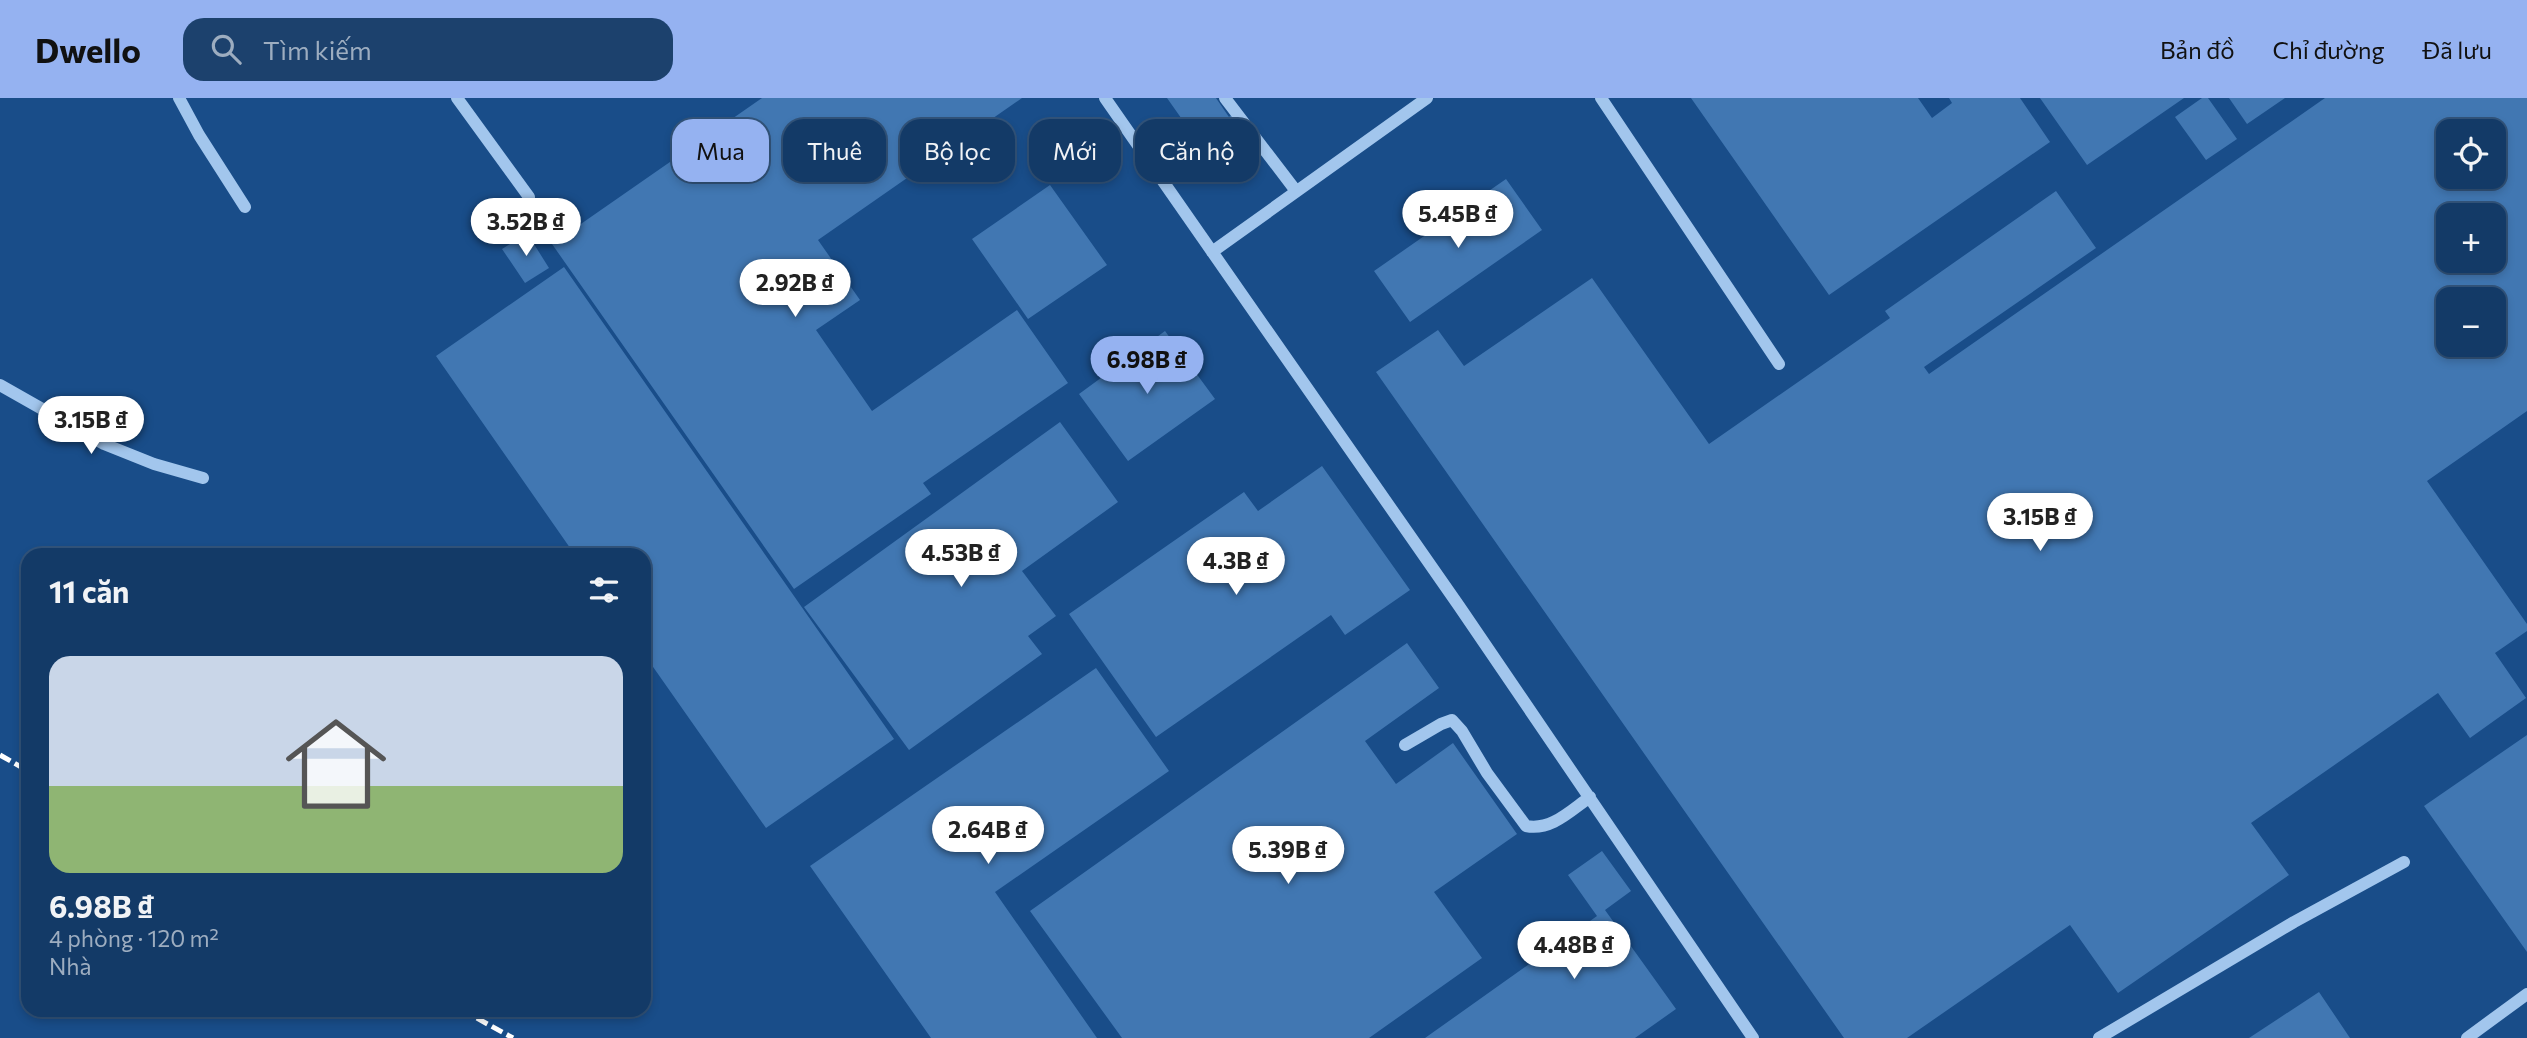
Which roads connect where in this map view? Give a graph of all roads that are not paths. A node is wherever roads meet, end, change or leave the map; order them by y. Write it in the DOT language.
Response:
graph roads {
  1 [pos="179,98"];
  2 [pos="457,98"];
  3 [pos="1105,98"];
  4 [pos="1242,98"];
  5 [pos="1601,98"];
  6 [pos="1424,99"];
  7 [pos="1228,102"];
  8 [pos="1296,191"];
  9 [pos="529,197"];
  10 [pos="245,207"];
  11 [pos="1212,252"];
  12 [pos="1779,364"];
  13 [pos="0,385"];
  14 [pos="203,478"];
  15 [pos="1405,745"];
  16 [pos="1590,797"];
  17 [pos="2404,862"];
  18 [pos="2527,994"];
  19 [pos="1753,1038"];
  20 [pos="2099,1038"];
  21 [pos="2467,1038"];
  1 -- 10 [label="street"];
  2 -- 9 [label="street"];
  3 -- 11 [label="street"];
  4 -- 7 [label="street"];
  5 -- 12 [label="street"];
  6 -- 8 [label="street"];
  7 -- 8 [label="street"];
  8 -- 11 [label="street"];
  11 -- 16 [label="street"];
  13 -- 14 [label="street"];
  15 -- 16 [label="street"];
  16 -- 19 [label="street"];
  17 -- 20 [label="street"];
  18 -- 21 [label="street"];
}
